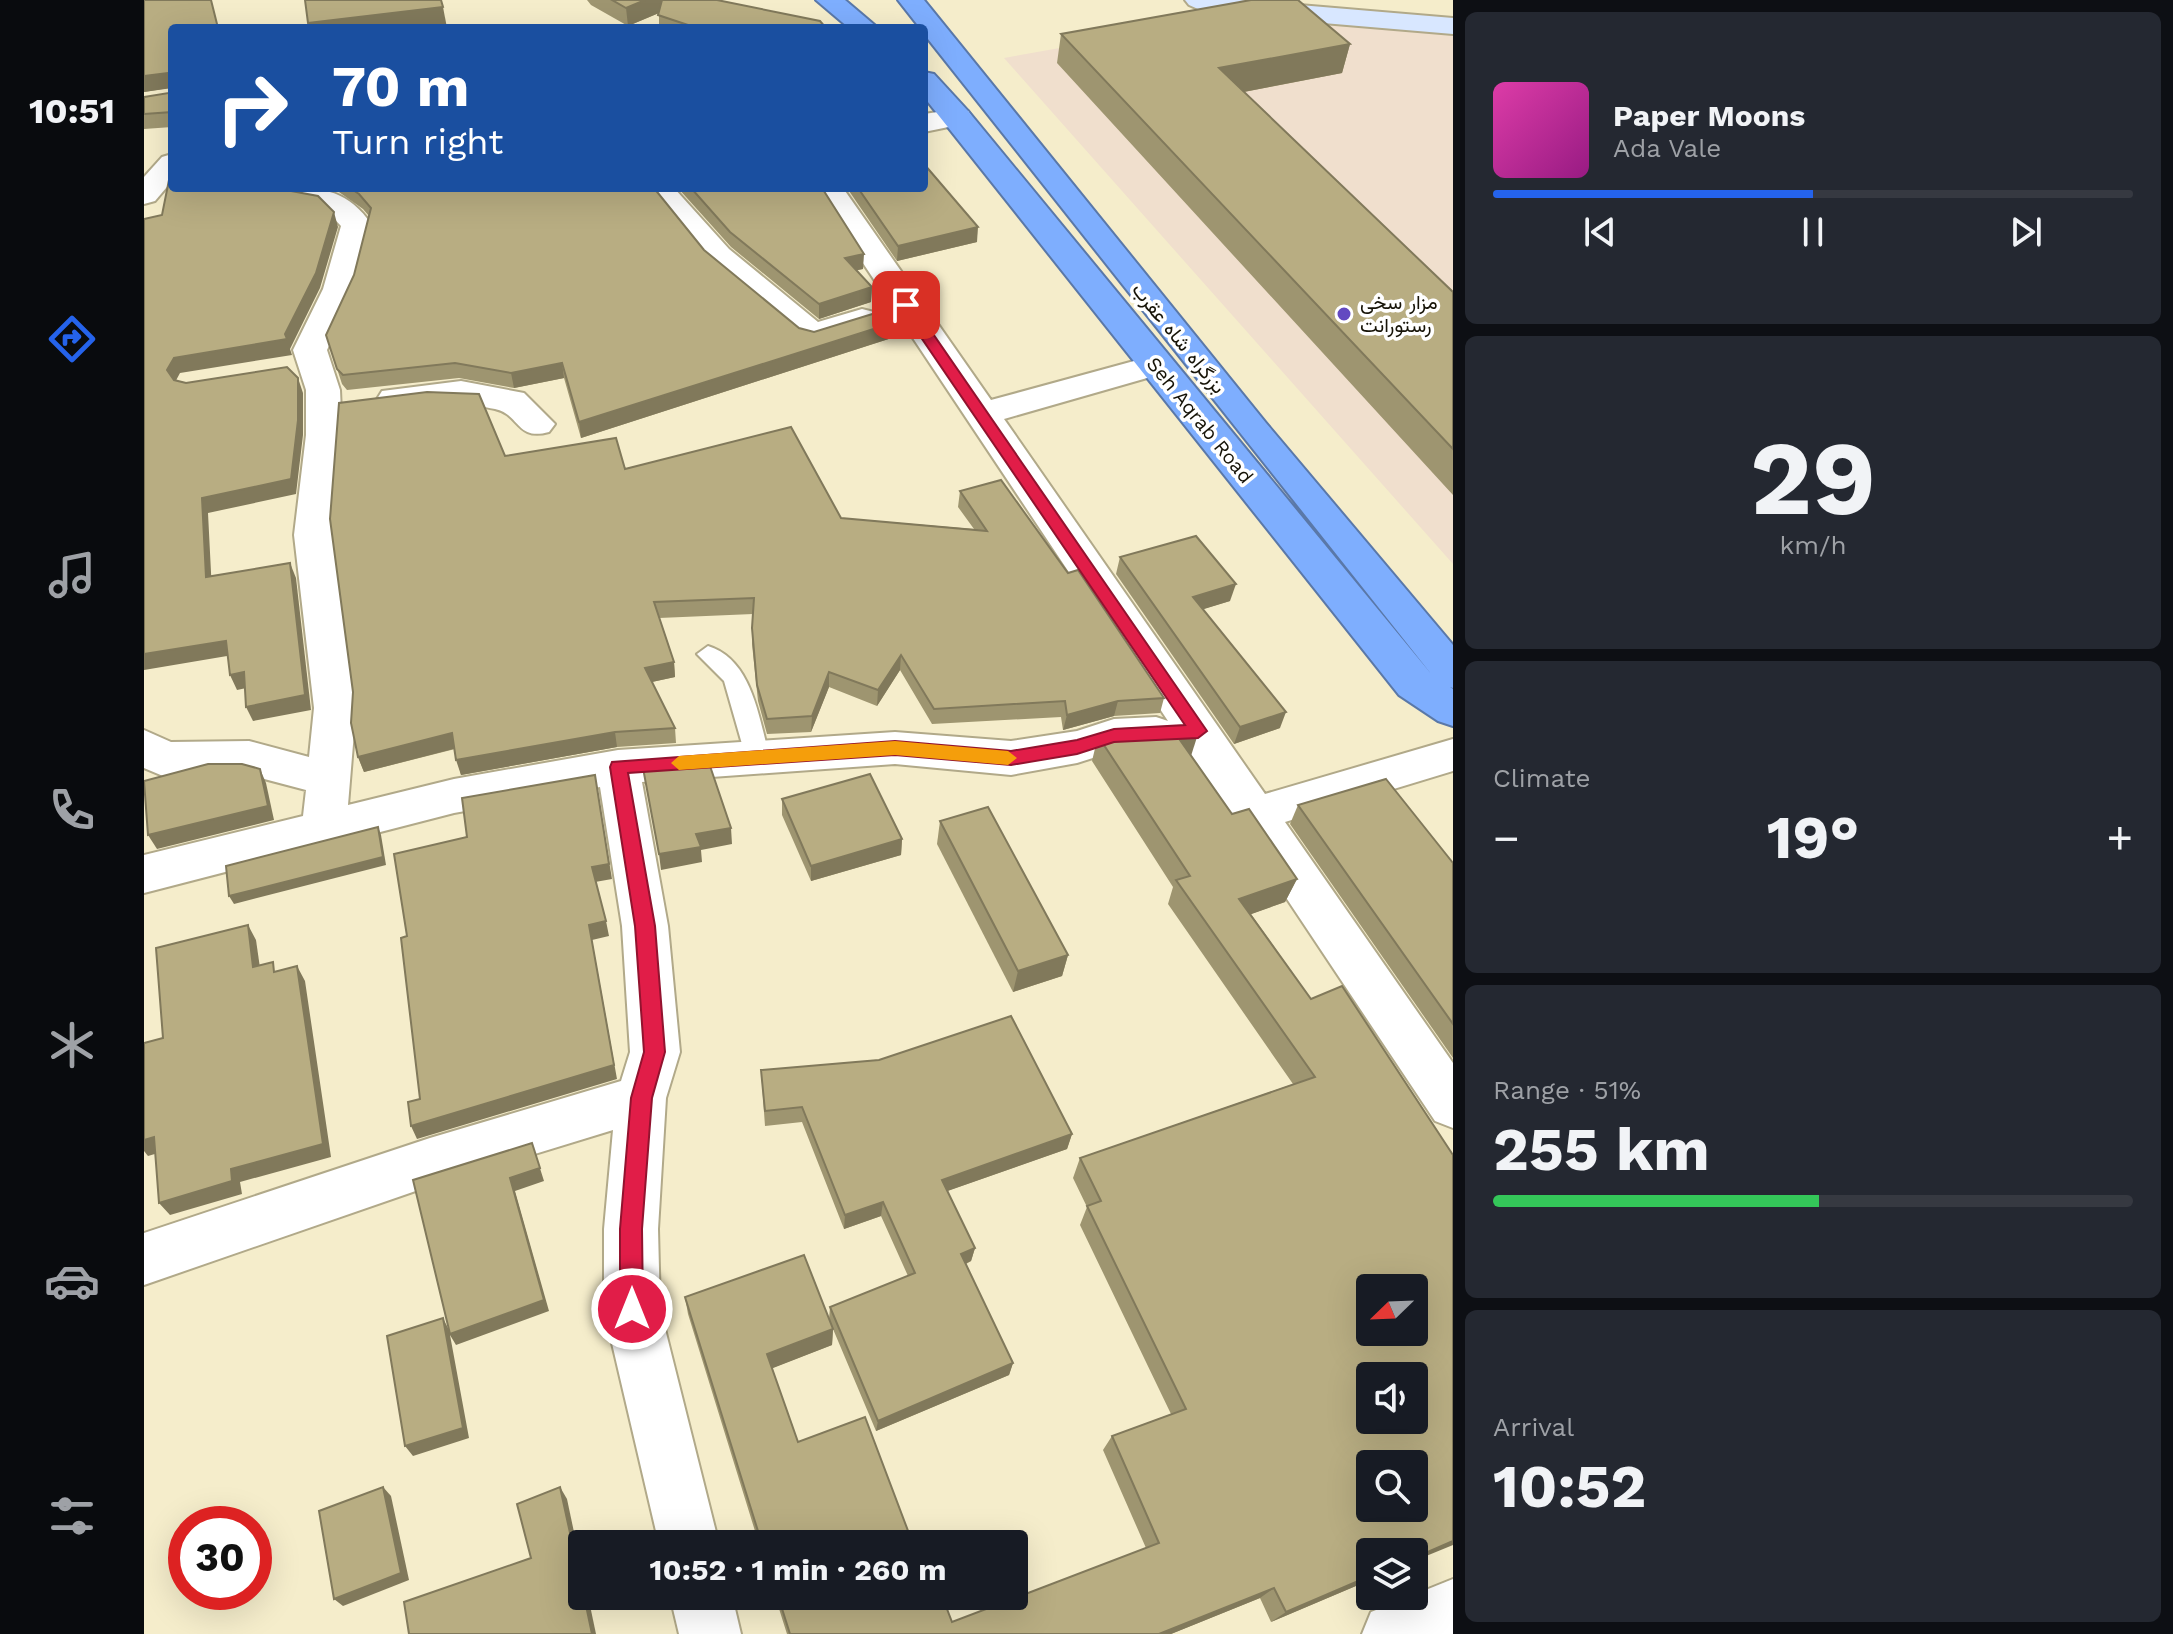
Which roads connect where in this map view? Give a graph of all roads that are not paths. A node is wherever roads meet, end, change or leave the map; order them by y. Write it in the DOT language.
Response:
graph roads {
  1 [pos="829,0"];
  2 [pos="911,0"];
  3 [pos="1202,3"];
  4 [pos="860,24"];
  5 [pos="1453,26"];
  6 [pos="928,84"];
  7 [pos="958,117"];
  8 [pos="928,122"];
  9 [pos="168,168"];
  10 [pos="280,192"];
  11 [pos="662,192"];
  12 [pos="831,192"];
  13 [pos="144,195"];
  14 [pos="906,305"];
  15 [pos="1156,365"];
  16 [pos="286,369"];
  17 [pos="348,398"];
  18 [pos="981,414"];
  19 [pos="537,424"];
  20 [pos="708,654"];
  21 [pos="1453,673"];
  22 [pos="1414,684"];
  23 [pos="1453,710"];
  24 [pos="1198,731"];
  25 [pos="144,746"];
  26 [pos="1453,755"];
  27 [pos="758,758"];
  28 [pos="618,767"];
  29 [pos="327,779"];
  30 [pos="1255,814"];
  31 [pos="324,829"];
  32 [pos="144,874"];
  33 [pos="641,1098"];
  34 [pos="1453,1105"];
  35 [pos="144,1259"];
  36 [pos="686,1530"];
  37 [pos="704,1610"];
  38 [pos="1453,1610"];
  39 [pos="710,1634"];
  40 [pos="1393,1634"];
  1 -- 4 [label="highway"];
  2 -- 21 [label="highway, بزرگراه شاه عقرب"];
  3 -- 5 [label="street"];
  6 -- 7 [label="highway"];
  7 -- 8 [label="street"];
  7 -- 15 [label="highway, Seh Aqrab Road"];
  9 -- 13 [label="street"];
  10 -- 17 [label="street"];
  11 -- 14 [label="street"];
  12 -- 14 [label="street"];
  14 -- 18 [label="street"];
  15 -- 18 [label="street"];
  15 -- 22 [label="highway, Seh Aqrab Road"];
  16 -- 17 [label="street"];
  17 -- 19 [label="street"];
  17 -- 29 [label="street"];
  18 -- 24 [label="street"];
  20 -- 27 [label="lane"];
  21 -- 22 [label="street"];
  22 -- 23 [label="highway, Seh Aqrab Road"];
  24 -- 27 [label="street"];
  24 -- 30 [label="street"];
  25 -- 29 [label="street"];
  26 -- 30 [label="street"];
  27 -- 28 [label="street"];
  28 -- 31 [label="street"];
  28 -- 33 [label="street"];
  29 -- 31 [label="street"];
  30 -- 34 [label="street"];
  31 -- 32 [label="street"];
  33 -- 35 [label="street"];
  33 -- 36 [label="street"];
  37 -- 39 [label="street"];
  38 -- 40 [label="street"];
}
